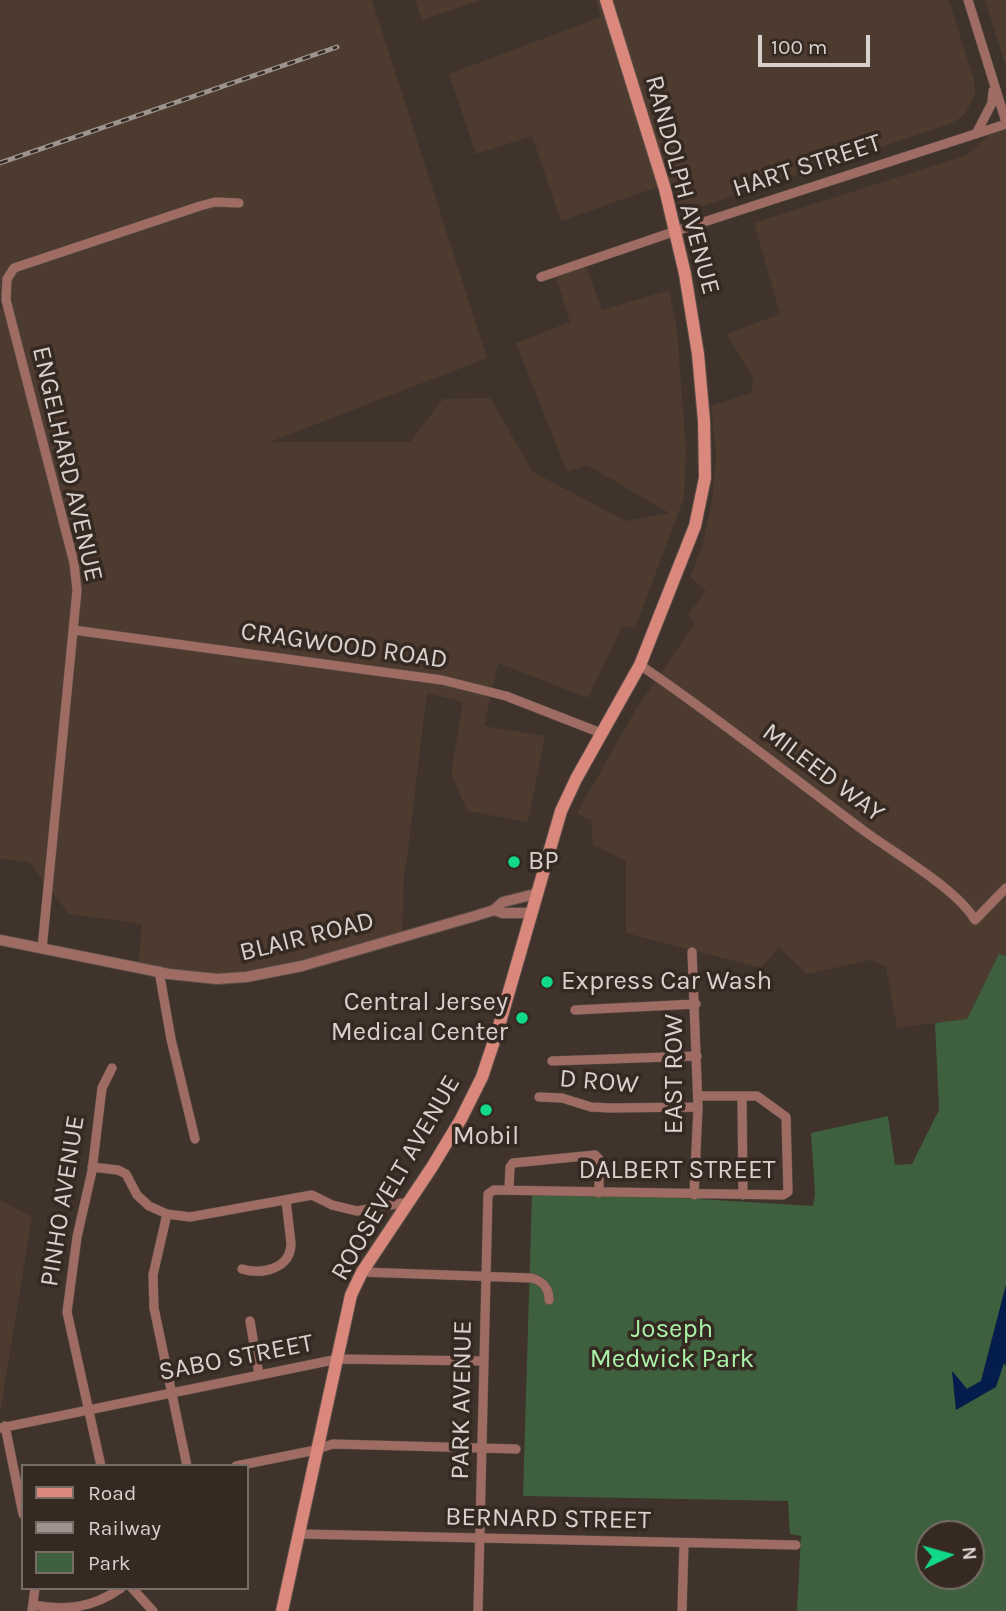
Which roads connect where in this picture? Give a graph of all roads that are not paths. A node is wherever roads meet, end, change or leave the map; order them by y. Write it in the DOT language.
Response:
graph roads {
  1 [pos="606,0"];
  2 [pos="968,0"];
  3 [pos="994,83"];
  4 [pos="1006,123"];
  5 [pos="976,134"];
  6 [pos="239,203"];
  7 [pos="676,231"];
  8 [pos="541,277"];
  9 [pos="73,630"];
  10 [pos="640,665"];
  11 [pos="601,733"];
  12 [pos="1006,888"];
  13 [pos="536,894"];
  14 [pos="495,910"];
  15 [pos="530,913"];
  16 [pos="0,940"];
  17 [pos="42,949"];
  18 [pos="692,952"];
  19 [pos="159,971"];
  20 [pos="696,1004"];
  21 [pos="575,1010"];
  22 [pos="697,1056"];
  23 [pos="552,1061"];
  24 [pos="112,1068"];
  25 [pos="698,1096"];
  26 [pos="743,1096"];
  27 [pos="539,1097"];
  28 [pos="698,1107"];
  29 [pos="195,1139"];
  30 [pos="92,1167"];
  31 [pos="509,1190"];
  32 [pos="491,1191"];
  33 [pos="599,1193"];
  34 [pos="694,1195"];
  35 [pos="743,1195"];
  36 [pos="286,1200"];
  37 [pos="407,1205"];
  38 [pos="167,1214"];
  39 [pos="242,1269"];
  40 [pos="362,1272"];
  41 [pos="485,1276"];
  42 [pos="549,1300"];
  43 [pos="250,1321"];
  44 [pos="338,1359"];
  45 [pos="484,1361"];
  46 [pos="259,1374"];
  47 [pos="172,1393"];
  48 [pos="88,1409"];
  49 [pos="3,1427"];
  50 [pos="319,1448"];
  51 [pos="481,1448"];
  52 [pos="516,1449"];
  53 [pos="101,1464"];
  54 [pos="187,1464"];
  55 [pos="245,1464"];
  56 [pos="21,1505"];
  57 [pos="300,1534"];
  58 [pos="480,1539"];
  59 [pos="684,1543"];
  60 [pos="796,1545"];
  61 [pos="36,1590"];
  62 [pos="118,1590"];
  63 [pos="134,1590"];
  64 [pos="33,1608"];
  65 [pos="153,1611"];
  66 [pos="282,1611"];
  67 [pos="478,1611"];
  68 [pos="682,1611"];
  1 -- 7 [label="main road, RANDOLPH AVENUE"];
  2 -- 3 [label="street"];
  3 -- 4 [label="street"];
  3 -- 5 [label="street"];
  4 -- 5 [label="street, HART STREET"];
  5 -- 7 [label="street, HART STREET"];
  6 -- 9 [label="street, ENGELHARD AVENUE"];
  7 -- 8 [label="street, HART STREET"];
  7 -- 10 [label="main road, RANDOLPH AVENUE"];
  9 -- 11 [label="street, CRAGWOOD ROAD"];
  9 -- 17 [label="street, ENGELHARD AVENUE"];
  10 -- 11 [label="main road, RANDOLPH AVENUE"];
  10 -- 12 [label="street, MILEED WAY"];
  11 -- 13 [label="main road, RANDOLPH AVENUE"];
  13 -- 14 [label="street, BLAIR ROAD"];
  13 -- 15 [label="main road, ROOSEVELT AVENUE"];
  14 -- 15 [label="street"];
  14 -- 19 [label="street, BLAIR ROAD"];
  15 -- 37 [label="main road, ROOSEVELT AVENUE"];
  16 -- 17 [label="street, BLAIR ROAD"];
  17 -- 19 [label="street, BLAIR ROAD"];
  18 -- 20 [label="street, EAST ROW"];
  19 -- 29 [label="street"];
  20 -- 21 [label="street"];
  20 -- 22 [label="street, EAST ROW"];
  22 -- 23 [label="street"];
  22 -- 25 [label="street, EAST ROW"];
  24 -- 30 [label="street, PINHO AVENUE"];
  25 -- 26 [label="street"];
  25 -- 28 [label="street, EAST ROW"];
  26 -- 35 [label="street"];
  26 -- 35 [label="street, DALBERT STREET"];
  27 -- 28 [label="street, D ROW"];
  28 -- 34 [label="street, EAST ROW"];
  30 -- 38 [label="street"];
  30 -- 48 [label="street, PINHO AVENUE"];
  31 -- 32 [label="street, DALBERT STREET"];
  31 -- 33 [label="street, DALBERT STREET"];
  31 -- 33 [label="street"];
  32 -- 41 [label="street, PARK AVENUE"];
  33 -- 34 [label="street, DALBERT STREET"];
  34 -- 35 [label="street, DALBERT STREET"];
  36 -- 37 [label="street"];
  36 -- 38 [label="street"];
  36 -- 39 [label="street"];
  37 -- 40 [label="main road, ROOSEVELT AVENUE"];
  38 -- 47 [label="street"];
  40 -- 41 [label="street"];
  40 -- 44 [label="main road, ROOSEVELT AVENUE"];
  41 -- 42 [label="street"];
  41 -- 45 [label="street, PARK AVENUE"];
  43 -- 46 [label="street"];
  44 -- 45 [label="street, SABO STREET"];
  44 -- 46 [label="street, SABO STREET"];
  44 -- 50 [label="main road, ROOSEVELT AVENUE"];
  45 -- 51 [label="street, PARK AVENUE"];
  46 -- 47 [label="street, SABO STREET"];
  47 -- 48 [label="street, SABO STREET"];
  47 -- 54 [label="street"];
  48 -- 49 [label="street, SABO STREET"];
  48 -- 53 [label="street, PINHO AVENUE"];
  49 -- 56 [label="street"];
  50 -- 51 [label="street"];
  50 -- 55 [label="street"];
  50 -- 57 [label="main road, ROOSEVELT AVENUE"];
  51 -- 52 [label="street"];
  51 -- 58 [label="street, PARK AVENUE"];
  57 -- 58 [label="street, BERNARD STREET"];
  57 -- 66 [label="main road, ROOSEVELT AVENUE"];
  58 -- 59 [label="street, BERNARD STREET"];
  58 -- 67 [label="street, PARK AVENUE"];
  59 -- 60 [label="street, BERNARD STREET"];
  59 -- 68 [label="street"];
  61 -- 64 [label="street"];
  62 -- 64 [label="street"];
  63 -- 65 [label="street"];
}
